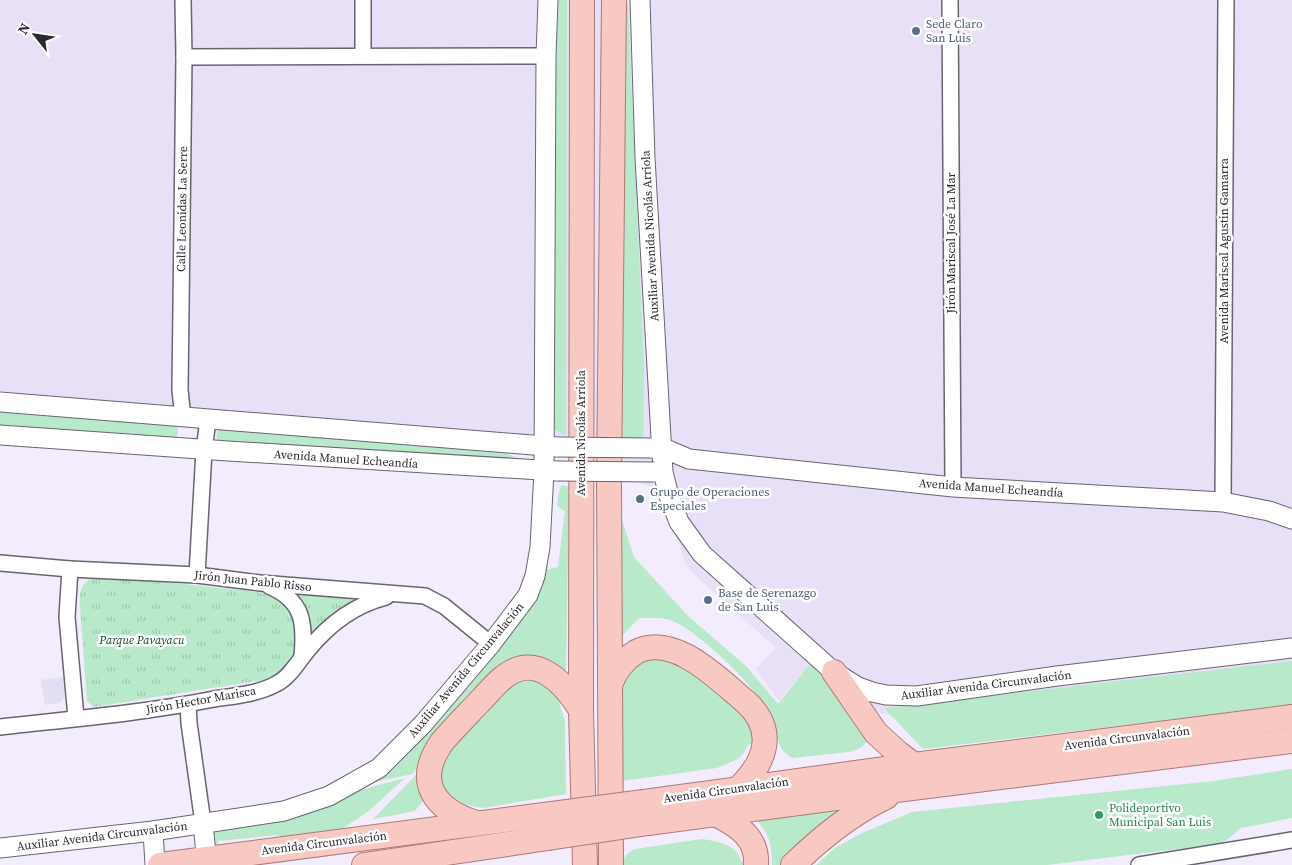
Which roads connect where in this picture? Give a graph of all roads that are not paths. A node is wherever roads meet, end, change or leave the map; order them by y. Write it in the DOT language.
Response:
graph roads {
  1 [pos="183,0"];
  2 [pos="362,0"];
  3 [pos="548,0"];
  4 [pos="582,0"];
  5 [pos="614,0"];
  6 [pos="640,0"];
  7 [pos="950,0"];
  8 [pos="1226,0"];
  9 [pos="363,56"];
  10 [pos="546,56"];
  11 [pos="184,57"];
  12 [pos="0,402"];
  13 [pos="183,418"];
  14 [pos="208,420"];
  15 [pos="0,435"];
  16 [pos="551,447"];
  17 [pos="656,448"];
  18 [pos="204,450"];
  19 [pos="690,458"];
  20 [pos="551,471"];
  21 [pos="658,472"];
  22 [pos="953,487"];
  23 [pos="1223,502"];
  24 [pos="1292,519"];
  25 [pos="0,563"];
  26 [pos="70,569"];
  27 [pos="197,575"];
  28 [pos="260,583"];
  29 [pos="398,594"];
  30 [pos="491,644"];
  31 [pos="1292,648"];
  32 [pos="302,656"];
  33 [pos="834,672"];
  34 [pos="610,684"];
  35 [pos="188,704"];
  36 [pos="581,710"];
  37 [pos="1292,717"];
  38 [pos="76,718"];
  39 [pos="0,727"];
  40 [pos="1292,742"];
  41 [pos="914,765"];
  42 [pos="738,789"];
  43 [pos="904,789"];
  44 [pos="646,812"];
  45 [pos="716,814"];
  46 [pos="203,823"];
  47 [pos="476,823"];
  48 [pos="546,827"];
  49 [pos="153,831"];
  50 [pos="1292,840"];
  51 [pos="0,848"];
  52 [pos="443,859"];
  53 [pos="206,862"];
  54 [pos="155,865"];
  55 [pos="160,865"];
  56 [pos="364,865"];
  57 [pos="585,865"];
  58 [pos="611,865"];
  59 [pos="756,865"];
  60 [pos="793,865"];
  61 [pos="1139,865"];
  1 -- 11 [label="street, Calle Leonidas La Serre"];
  2 -- 9 [label="street"];
  3 -- 10 [label="street"];
  4 -- 36 [label="main road, Avenida Nicolás Arriola"];
  5 -- 34 [label="main road"];
  6 -- 17 [label="street, Auxiliar Avenida Nicolás Arriola"];
  7 -- 22 [label="street, Jirón Mariscal José La Mar"];
  8 -- 23 [label="street, Avenida Mariscal Agustin Gamarra"];
  9 -- 10 [label="street"];
  9 -- 11 [label="street"];
  10 -- 16 [label="street"];
  11 -- 13 [label="street, Calle Leonidas La Serre"];
  12 -- 13 [label="street, Avenida Manuel Echeandía"];
  13 -- 14 [label="street, Avenida Manuel Echeandía"];
  14 -- 16 [label="street, Avenida Manuel Echeandía"];
  14 -- 18 [label="street"];
  15 -- 18 [label="street, Avenida Manuel Echeandía"];
  16 -- 17 [label="street, Avenida Manuel Echeandía, bridge"];
  16 -- 20 [label="street"];
  17 -- 19 [label="street, Avenida Manuel Echeandía"];
  17 -- 21 [label="street, Auxiliar Avenida Nicolás Arriola"];
  18 -- 20 [label="street, Avenida Manuel Echeandía"];
  18 -- 27 [label="street"];
  19 -- 21 [label="street, Avenida Manuel Echeandía"];
  19 -- 22 [label="street, Avenida Manuel Echeandía"];
  20 -- 21 [label="street, Avenida Manuel Echeandía, bridge"];
  20 -- 30 [label="street, Auxiliar Avenida Circunvalación"];
  21 -- 33 [label="street, Auxiliar Avenida Circunvalación"];
  22 -- 23 [label="street, Avenida Manuel Echeandía"];
  23 -- 24 [label="street, Avenida Manuel Echeandía"];
  25 -- 26 [label="street, Jirón Juan Pablo Risso"];
  26 -- 27 [label="street, Jirón Juan Pablo Risso"];
  26 -- 38 [label="street"];
  27 -- 28 [label="street, Jirón Juan Pablo Risso"];
  28 -- 29 [label="street, Jirón Juan Pablo Risso"];
  28 -- 32 [label="street"];
  29 -- 30 [label="street, Jirón Juan Pablo Risso"];
  29 -- 32 [label="street, Jirón Hector Marisca"];
  30 -- 46 [label="street, Auxiliar Avenida Circunvalación"];
  31 -- 33 [label="street, Auxiliar Avenida Circunvalación"];
  32 -- 35 [label="street, Jirón Hector Marisca"];
  33 -- 41 [label="main road"];
  34 -- 42 [label="main road"];
  34 -- 58 [label="main road"];
  35 -- 38 [label="street, Jirón Hector Marisca"];
  35 -- 46 [label="street"];
  36 -- 47 [label="main road"];
  36 -- 57 [label="main road, Avenida Nicolás Arriola"];
  37 -- 41 [label="main road, Avenida Circunvalación"];
  38 -- 39 [label="street, Jirón Hector Marisca"];
  40 -- 43 [label="main road, Avenida Circunvalación"];
  41 -- 42 [label="main road, Avenida Circunvalación"];
  42 -- 44 [label="main road, Avenida Circunvalación"];
  43 -- 45 [label="main road, Avenida Circunvalación"];
  43 -- 60 [label="main road"];
  44 -- 45 [label="main road, Avenida Circunvalación"];
  44 -- 48 [label="main road, Avenida Circunvalación, bridge"];
  45 -- 59 [label="main road"];
  46 -- 49 [label="street, Auxiliar Avenida Circunvalación"];
  46 -- 53 [label="street"];
  47 -- 48 [label="main road, Avenida Circunvalación"];
  47 -- 53 [label="main road, Avenida Circunvalación"];
  48 -- 52 [label="main road, Avenida Circunvalación"];
  49 -- 51 [label="street, Auxiliar Avenida Circunvalación"];
  49 -- 54 [label="street"];
  50 -- 61 [label="street"];
  52 -- 56 [label="main road, Avenida Circunvalación"];
  53 -- 55 [label="main road, Avenida Circunvalación"];
}
